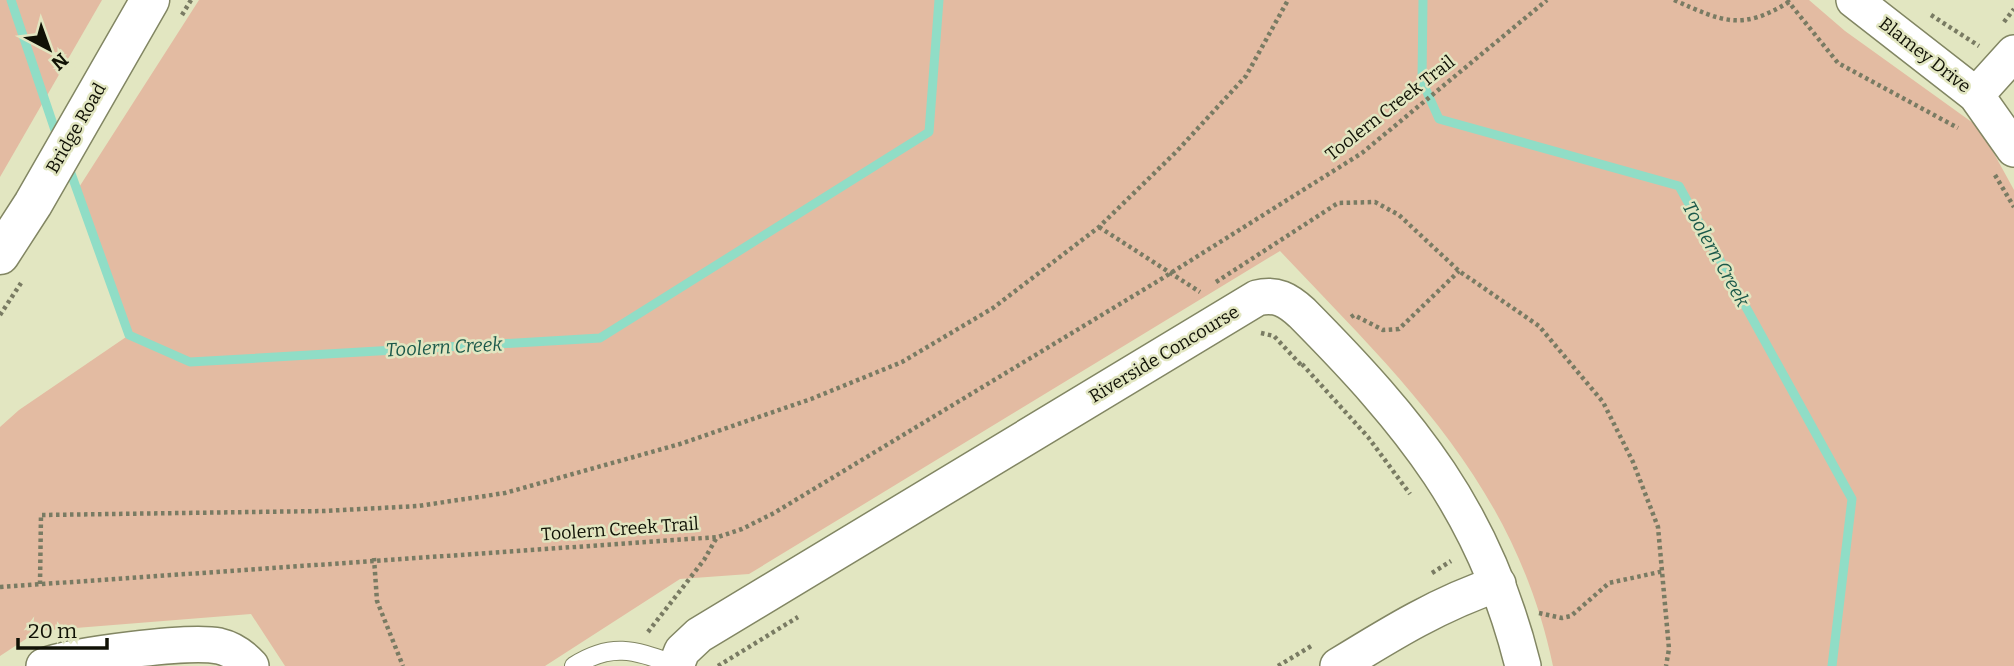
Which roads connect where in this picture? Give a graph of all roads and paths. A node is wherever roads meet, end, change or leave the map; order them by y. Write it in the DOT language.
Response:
graph roads {
  1 [pos="150,0"];
  2 [pos="1288,0"];
  3 [pos="1547,0"];
  4 [pos="1674,0"];
  5 [pos="1854,0"];
  6 [pos="1788,1"];
  7 [pos="1926,12"];
  8 [pos="2007,60"];
  9 [pos="1976,95"];
  10 [pos="1969,134"];
  11 [pos="2001,157"];
  12 [pos="2014,207"];
  13 [pos="1099,227"];
  14 [pos="0,255"];
  15 [pos="1459,271"];
  16 [pos="1172,272"];
  17 [pos="1328,339"];
  18 [pos="1416,501"];
  19 [pos="718,537"];
  20 [pos="1449,554"];
  21 [pos="374,558"];
  22 [pos="1664,571"];
  23 [pos="40,584"];
  24 [pos="0,587"];
  25 [pos="1483,589"];
  26 [pos="1511,616"];
  27 [pos="638,651"];
  28 [pos="44,666"];
  29 [pos="251,666"];
  30 [pos="403,666"];
  31 [pos="574,666"];
  32 [pos="676,666"];
  33 [pos="1338,666"];
  34 [pos="1523,666"];
  35 [pos="1666,666"];
  1 -- 14 [label="street, Bridge Road"];
  2 -- 13 [label="path"];
  3 -- 16 [label="path, Toolern Creek Trail"];
  4 -- 6 [label="path"];
  5 -- 9 [label="street, Blamey Drive"];
  6 -- 10 [label="path"];
  7 -- 8 [label="path"];
  8 -- 9 [label="street"];
  9 -- 11 [label="street, Blamey Drive"];
  11 -- 12 [label="path"];
  13 -- 16 [label="path"];
  13 -- 23 [label="path"];
  15 -- 16 [label="path"];
  15 -- 17 [label="path"];
  15 -- 22 [label="path"];
  16 -- 19 [label="path, Toolern Creek Trail"];
  17 -- 18 [label="path"];
  17 -- 25 [label="street, Riverside Concourse"];
  17 -- 32 [label="street, Riverside Concourse"];
  19 -- 21 [label="path, Toolern Creek Trail"];
  19 -- 27 [label="path"];
  20 -- 25 [label="path"];
  21 -- 23 [label="path, Toolern Creek Trail"];
  21 -- 30 [label="path"];
  22 -- 26 [label="path"];
  22 -- 35 [label="path"];
  23 -- 24 [label="path, Toolern Creek Trail"];
  25 -- 26 [label="street, Riverside Concourse"];
  25 -- 33 [label="street"];
  26 -- 34 [label="street, Riverside Concourse"];
  27 -- 31 [label="lane"];
  27 -- 32 [label="lane"];
  28 -- 29 [label="street"];
}
